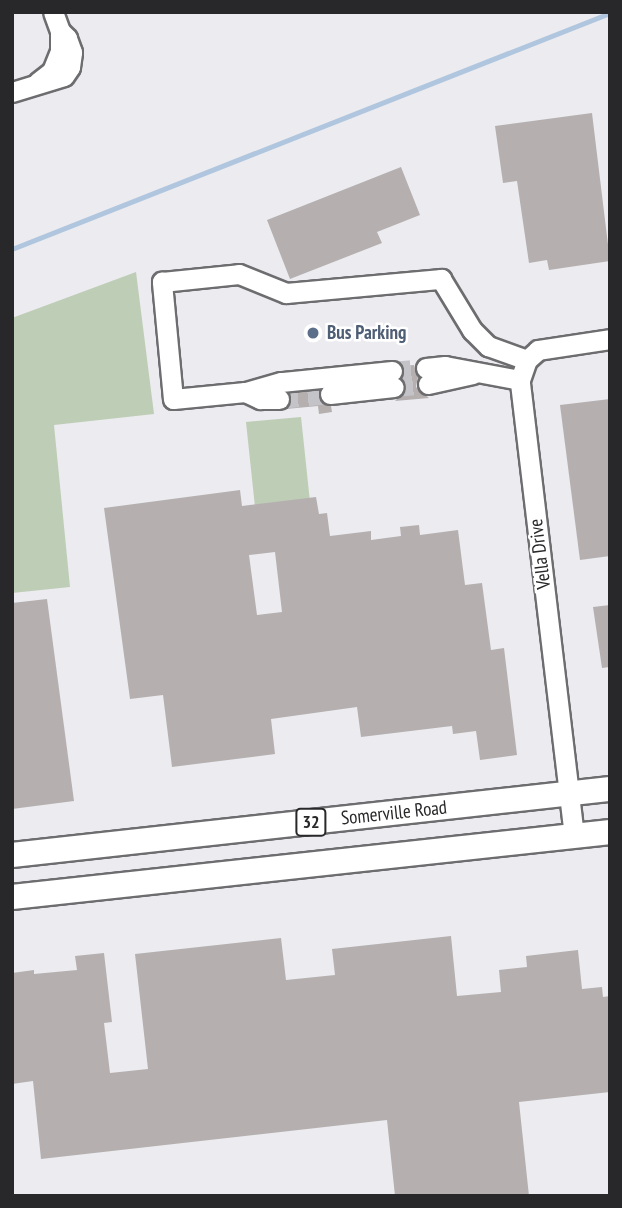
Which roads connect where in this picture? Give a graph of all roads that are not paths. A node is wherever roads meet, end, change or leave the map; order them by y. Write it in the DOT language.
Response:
graph roads {
  1 [pos="56,22"];
  2 [pos="12,92"];
  3 [pos="610,339"];
  4 [pos="527,360"];
  5 [pos="427,376"];
  6 [pos="520,380"];
  7 [pos="245,392"];
  8 [pos="330,394"];
  9 [pos="279,399"];
  10 [pos="610,789"];
  11 [pos="569,794"];
  12 [pos="610,832"];
  13 [pos="573,836"];
  14 [pos="12,855"];
  15 [pos="12,897"];
  1 -- 2 [label="street"];
  3 -- 4 [label="street"];
  4 -- 6 [label="street, Vella Drive"];
  4 -- 7 [label="street"];
  5 -- 6 [label="street"];
  6 -- 11 [label="street, Vella Drive"];
  7 -- 8 [label="street"];
  7 -- 9 [label="street"];
  10 -- 11 [label="main road, Somerville Road / 32"];
  11 -- 13 [label="street, Vella Drive"];
  11 -- 14 [label="main road, Somerville Road / 32"];
  12 -- 13 [label="main road, 32"];
  13 -- 15 [label="main road, 32"];
}
